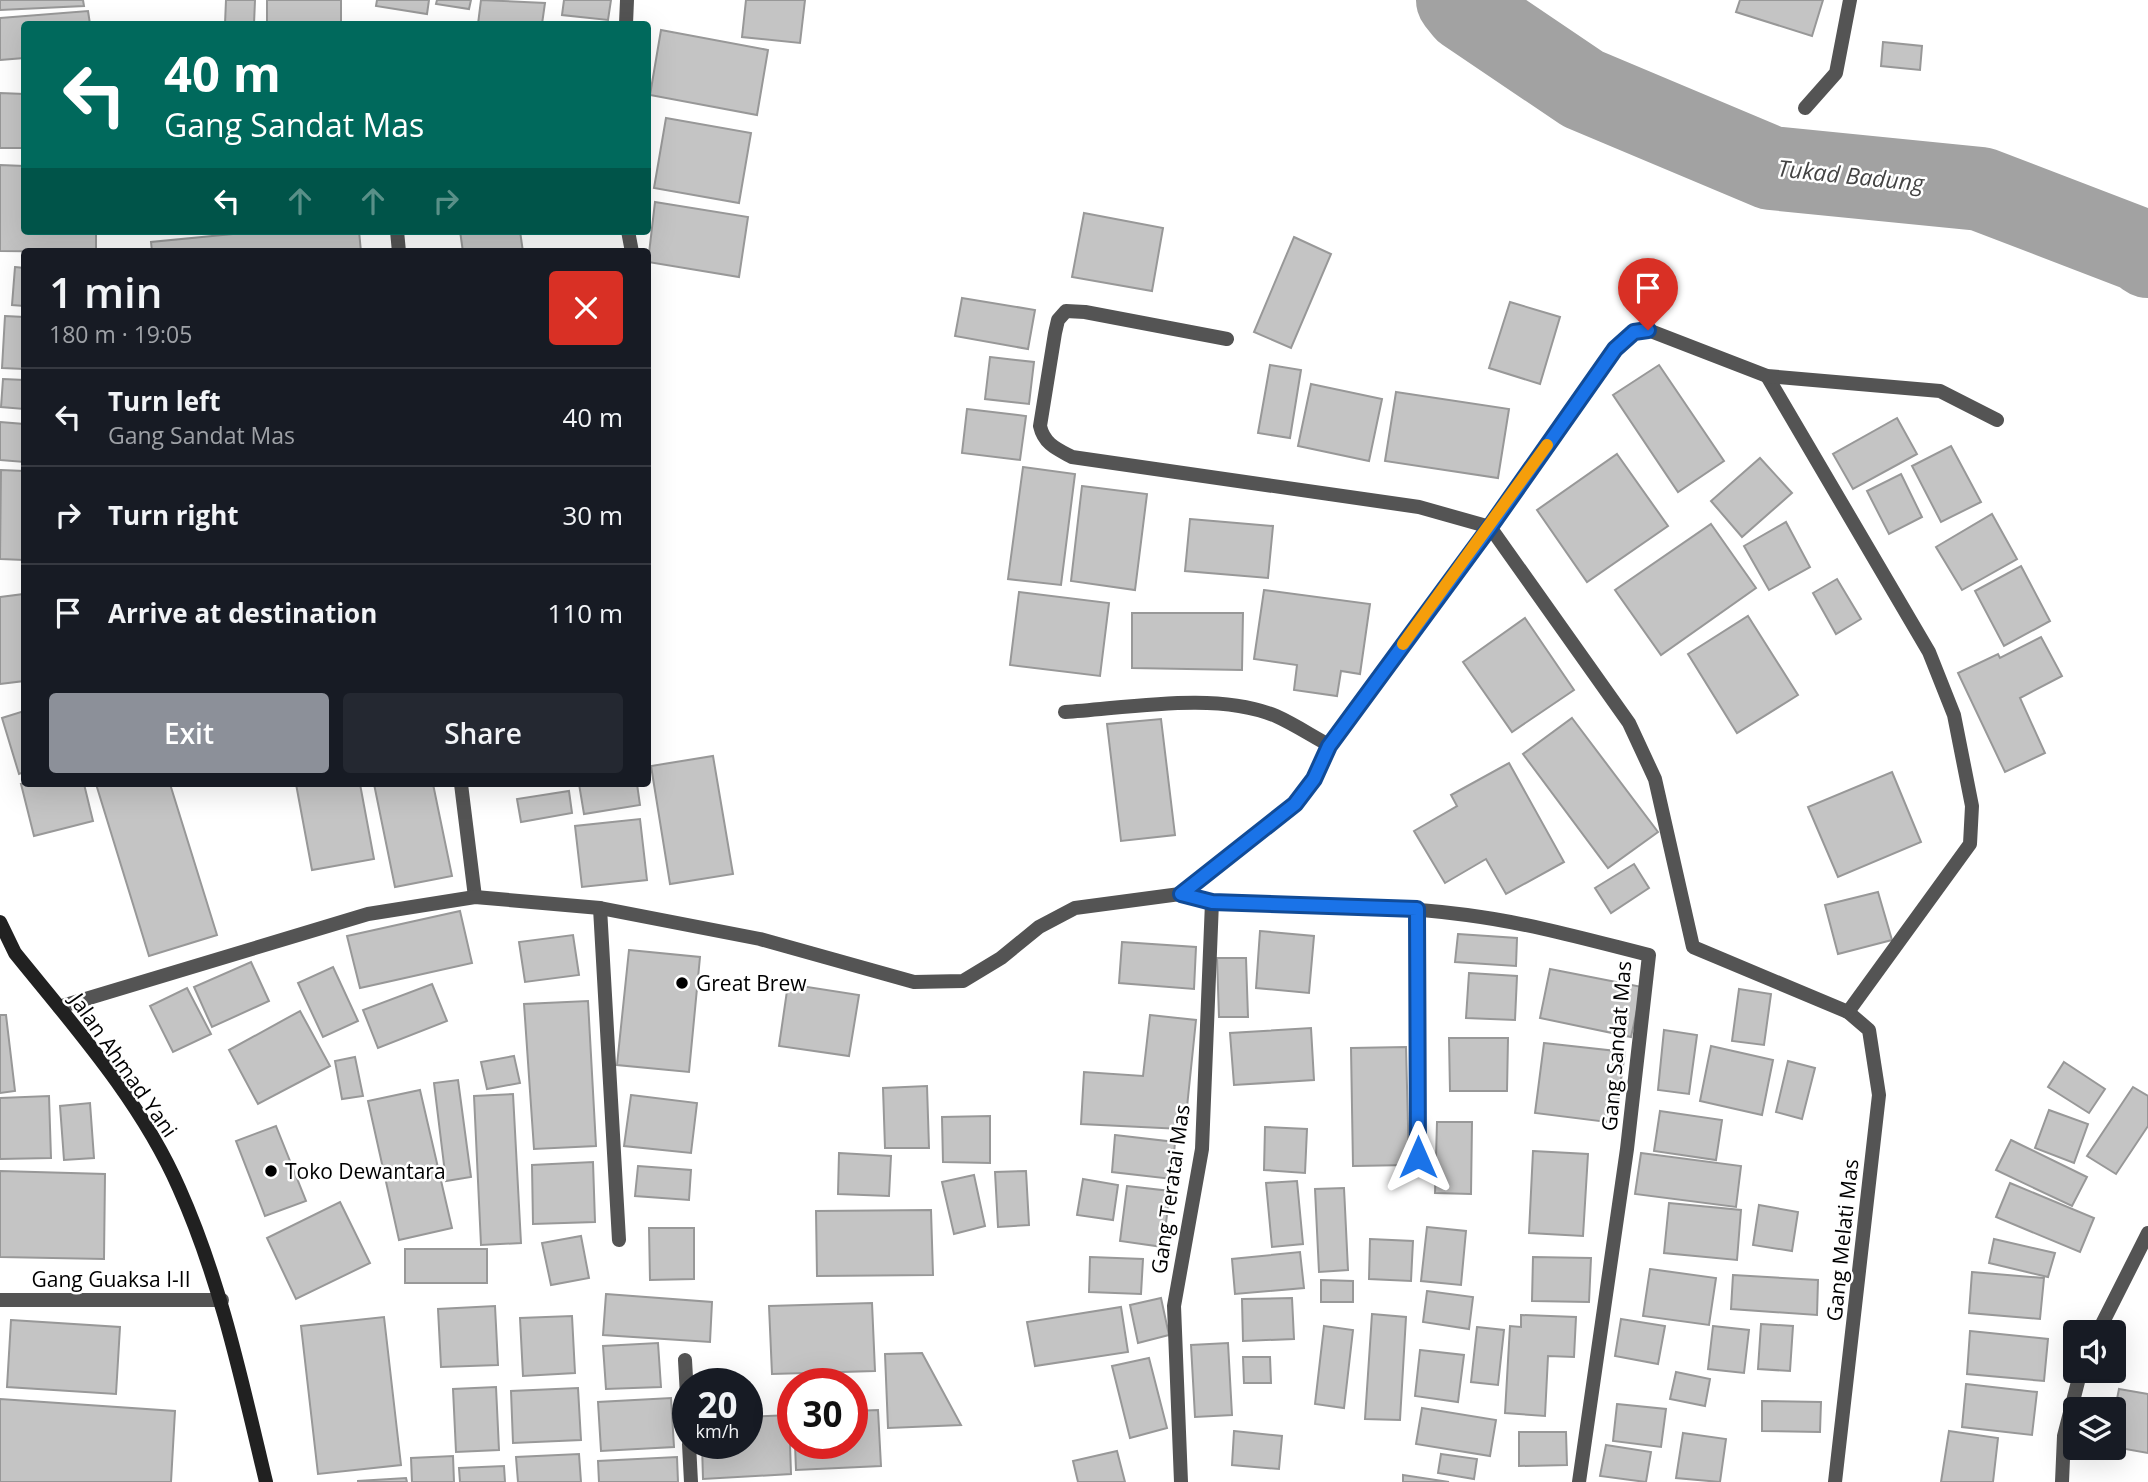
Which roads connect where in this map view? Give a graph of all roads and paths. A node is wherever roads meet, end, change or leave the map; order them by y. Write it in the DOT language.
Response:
graph roads {
  1 [pos="627,0"];
  2 [pos="1850,0"];
  3 [pos="626,21"];
  4 [pos="1805,108"];
  5 [pos="1227,339"];
  6 [pos="1767,376"];
  7 [pos="1997,420"];
  8 [pos="1490,527"];
  9 [pos="1065,712"];
  10 [pos="1329,746"];
  11 [pos="461,787"];
  12 [pos="1181,894"];
  13 [pos="475,897"];
  14 [pos="1212,902"];
  15 [pos="600,908"];
  16 [pos="1417,909"];
  17 [pos="0,922"];
  18 [pos="59,1007"];
  19 [pos="1848,1012"];
  20 [pos="1418,1157"];
  21 [pos="2148,1233"];
  22 [pos="619,1240"];
  23 [pos="0,1300"];
  24 [pos="222,1300"];
  25 [pos="2104,1320"];
  26 [pos="685,1360"];
  27 [pos="685,1368"];
  28 [pos="2078,1383"];
  29 [pos="690,1459"];
  30 [pos="267,1482"];
  31 [pos="691,1482"];
  32 [pos="1181,1482"];
  33 [pos="1579,1482"];
  34 [pos="1835,1482"];
  35 [pos="2062,1482"];
  1 -- 3 [label="street"];
  2 -- 4 [label="street"];
  5 -- 8 [label="street"];
  6 -- 7 [label="street"];
  6 -- 8 [label="street"];
  6 -- 19 [label="street"];
  8 -- 10 [label="street"];
  8 -- 19 [label="street"];
  9 -- 10 [label="street"];
  10 -- 12 [label="street"];
  11 -- 13 [label="street"];
  12 -- 14 [label="street, Gang Sandat Mas"];
  12 -- 15 [label="street"];
  13 -- 15 [label="street"];
  13 -- 18 [label="street"];
  14 -- 16 [label="street, Gang Sandat Mas"];
  14 -- 32 [label="street, Gang Teratai Mas"];
  15 -- 22 [label="street"];
  16 -- 20 [label="street"];
  16 -- 33 [label="street, Gang Sandat Mas"];
  17 -- 18 [label="main road, Jalan Ahmad Yani"];
  18 -- 24 [label="main road, Jalan Ahmad Yani"];
  19 -- 34 [label="street, Gang Melati Mas"];
  21 -- 25 [label="street"];
  23 -- 24 [label="street, Gang Guaksa I-II"];
  24 -- 30 [label="main road, Jalan Ahmad Yani"];
  26 -- 27 [label="street"];
  28 -- 35 [label="street"];
  29 -- 31 [label="street"];
}
